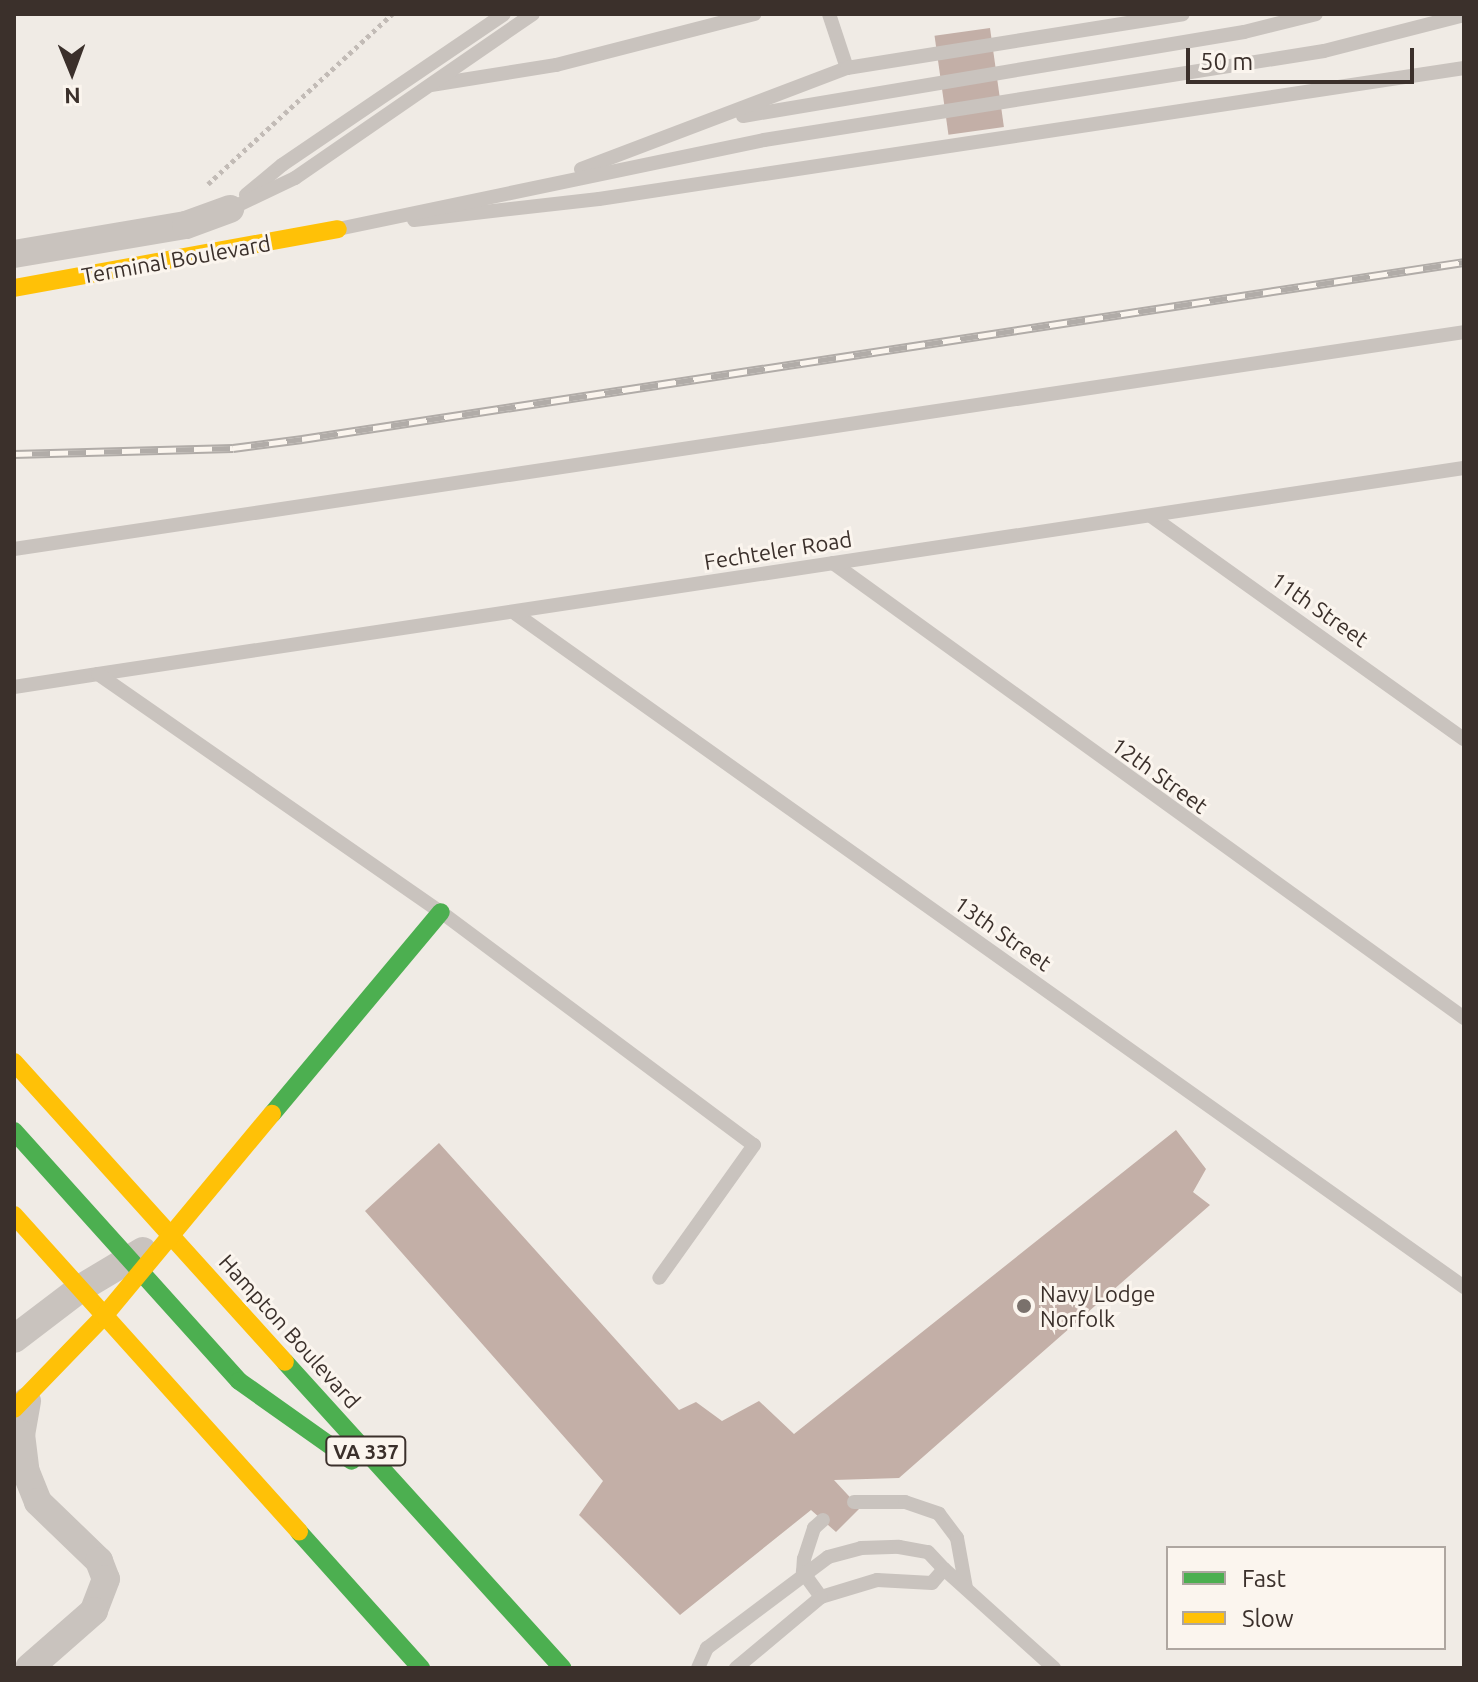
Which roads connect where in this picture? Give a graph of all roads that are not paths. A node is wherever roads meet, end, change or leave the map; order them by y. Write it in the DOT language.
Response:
graph roads {
  1 [pos="504,14"];
  2 [pos="533,14"];
  3 [pos="755,14"];
  4 [pos="829,14"];
  5 [pos="1183,14"];
  6 [pos="1316,14"];
  7 [pos="1464,15"];
  8 [pos="847,68"];
  9 [pos="1464,68"];
  10 [pos="426,86"];
  11 [pos="707,123"];
  12 [pos="536,185"];
  13 [pos="230,209"];
  14 [pos="338,229"];
  15 [pos="14,254"];
  16 [pos="14,288"];
  17 [pos="1464,332"];
  18 [pos="1464,468"];
  19 [pos="1151,516"];
  20 [pos="14,549"];
  21 [pos="833,563"];
  22 [pos="516,614"];
  23 [pos="98,674"];
  24 [pos="14,687"];
  25 [pos="1464,739"];
  26 [pos="441,912"];
  27 [pos="1464,1018"];
  28 [pos="14,1062"];
  29 [pos="14,1131"];
  30 [pos="14,1215"];
  31 [pos="170,1234"];
  32 [pos="135,1266"];
  33 [pos="659,1278"];
  34 [pos="1464,1287"];
  35 [pos="81,1288"];
  36 [pos="104,1316"];
  37 [pos="14,1339"];
  38 [pos="20,1405"];
  39 [pos="854,1502"];
  40 [pos="413,1503"];
  41 [pos="823,1520"];
  42 [pos="944,1569"];
  43 [pos="803,1572"];
  44 [pos="966,1588"];
  45 [pos="821,1597"];
  46 [pos="29,1668"];
  47 [pos="421,1668"];
  48 [pos="562,1668"];
  49 [pos="698,1668"];
  50 [pos="736,1668"];
  51 [pos="1054,1668"];
  1 -- 13 [label="lane"];
  2 -- 10 [label="lane"];
  3 -- 10 [label="lane"];
  4 -- 8 [label="lane"];
  5 -- 8 [label="lane"];
  6 -- 11 [label="lane"];
  7 -- 12 [label="lane"];
  8 -- 11 [label="lane"];
  9 -- 14 [label="lane"];
  10 -- 13 [label="lane"];
  11 -- 12 [label="lane"];
  12 -- 14 [label="lane"];
  13 -- 15 [label="street, Terminal Boulevard"];
  14 -- 16 [label="main road, Terminal Boulevard"];
  17 -- 20 [label="lane"];
  18 -- 19 [label="lane, Fechteler Road"];
  19 -- 21 [label="lane, Fechteler Road"];
  19 -- 25 [label="lane, 11th Street"];
  21 -- 22 [label="lane, Fechteler Road"];
  21 -- 27 [label="lane, 12th Street"];
  22 -- 23 [label="lane, Fechteler Road"];
  22 -- 34 [label="lane, 13th Street"];
  23 -- 24 [label="lane, Fechteler Road"];
  23 -- 26 [label="lane"];
  26 -- 31 [label="main road"];
  26 -- 33 [label="lane"];
  28 -- 31 [label="main road, Hampton Boulevard / VA 337"];
  29 -- 32 [label="main road"];
  30 -- 35 [label="main road"];
  31 -- 32 [label="street"];
  31 -- 40 [label="main road, Hampton Boulevard / VA 337"];
  32 -- 35 [label="street"];
  32 -- 36 [label="main road"];
  32 -- 40 [label="main road"];
  35 -- 36 [label="main road"];
  35 -- 37 [label="street"];
  36 -- 38 [label="main road"];
  36 -- 47 [label="main road"];
  38 -- 46 [label="street"];
  39 -- 44 [label="lane"];
  40 -- 48 [label="main road, Hampton Boulevard / VA 337"];
  41 -- 43 [label="lane"];
  42 -- 43 [label="lane"];
  42 -- 44 [label="lane"];
  42 -- 45 [label="lane"];
  43 -- 45 [label="lane"];
  43 -- 49 [label="lane"];
  44 -- 51 [label="lane"];
  45 -- 50 [label="lane"];
}
